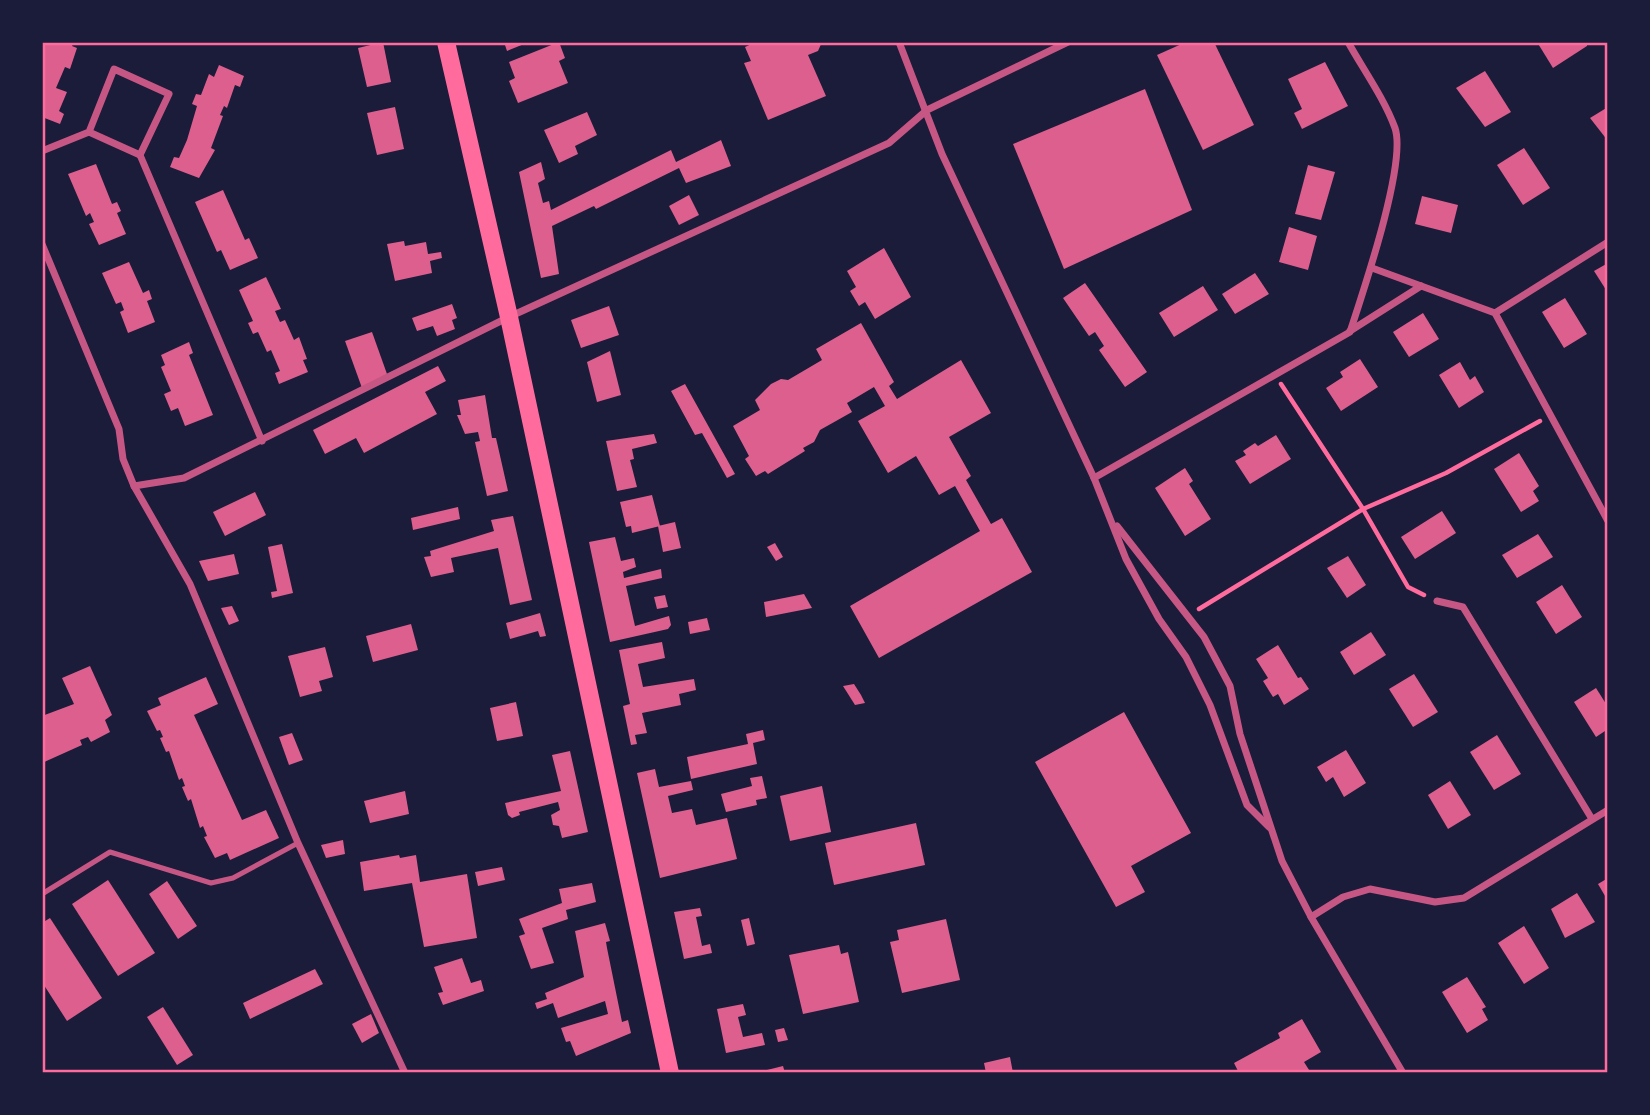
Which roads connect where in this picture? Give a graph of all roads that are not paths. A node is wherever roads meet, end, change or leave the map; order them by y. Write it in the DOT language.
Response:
graph roads {
  1 [pos="446,42"];
  2 [pos="899,42"];
  3 [pos="1068,42"];
  4 [pos="1348,42"];
  5 [pos="927,110"];
  6 [pos="89,132"];
  7 [pos="42,151"];
  8 [pos="140,155"];
  9 [pos="1608,242"];
  10 [pos="42,244"];
  11 [pos="1372,268"];
  12 [pos="1421,286"];
  13 [pos="1495,313"];
  14 [pos="509,317"];
  15 [pos="1350,332"];
  16 [pos="262,441"];
  17 [pos="1094,478"];
  18 [pos="134,486"];
  19 [pos="1111,517"];
  20 [pos="1608,522"];
  21 [pos="1437,601"];
  22 [pos="1608,810"];
  23 [pos="1592,819"];
  24 [pos="1269,827"];
  25 [pos="298,843"];
  26 [pos="42,894"];
  27 [pos="1311,917"];
  28 [pos="405,1073"];
  29 [pos="670,1073"];
  30 [pos="1403,1073"];
  1 -- 14 [label="main road"];
  2 -- 5 [label="street"];
  3 -- 5 [label="street"];
  4 -- 11 [label="street"];
  5 -- 14 [label="street"];
  5 -- 17 [label="street"];
  6 -- 7 [label="street"];
  6 -- 8 [label="street"];
  6 -- 8 [label="street"];
  8 -- 16 [label="street"];
  9 -- 13 [label="street"];
  10 -- 18 [label="street"];
  11 -- 12 [label="street"];
  11 -- 15 [label="street"];
  12 -- 13 [label="street"];
  12 -- 15 [label="street"];
  13 -- 20 [label="street"];
  14 -- 16 [label="street"];
  14 -- 29 [label="main road"];
  15 -- 17 [label="street"];
  16 -- 18 [label="street"];
  17 -- 19 [label="street"];
  18 -- 25 [label="street"];
  19 -- 24 [label="street"];
  19 -- 24 [label="street"];
  21 -- 23 [label="street"];
  22 -- 23 [label="street"];
  23 -- 27 [label="street"];
  24 -- 27 [label="street"];
  25 -- 26 [label="lane"];
  25 -- 28 [label="street"];
  27 -- 30 [label="street"];
}
